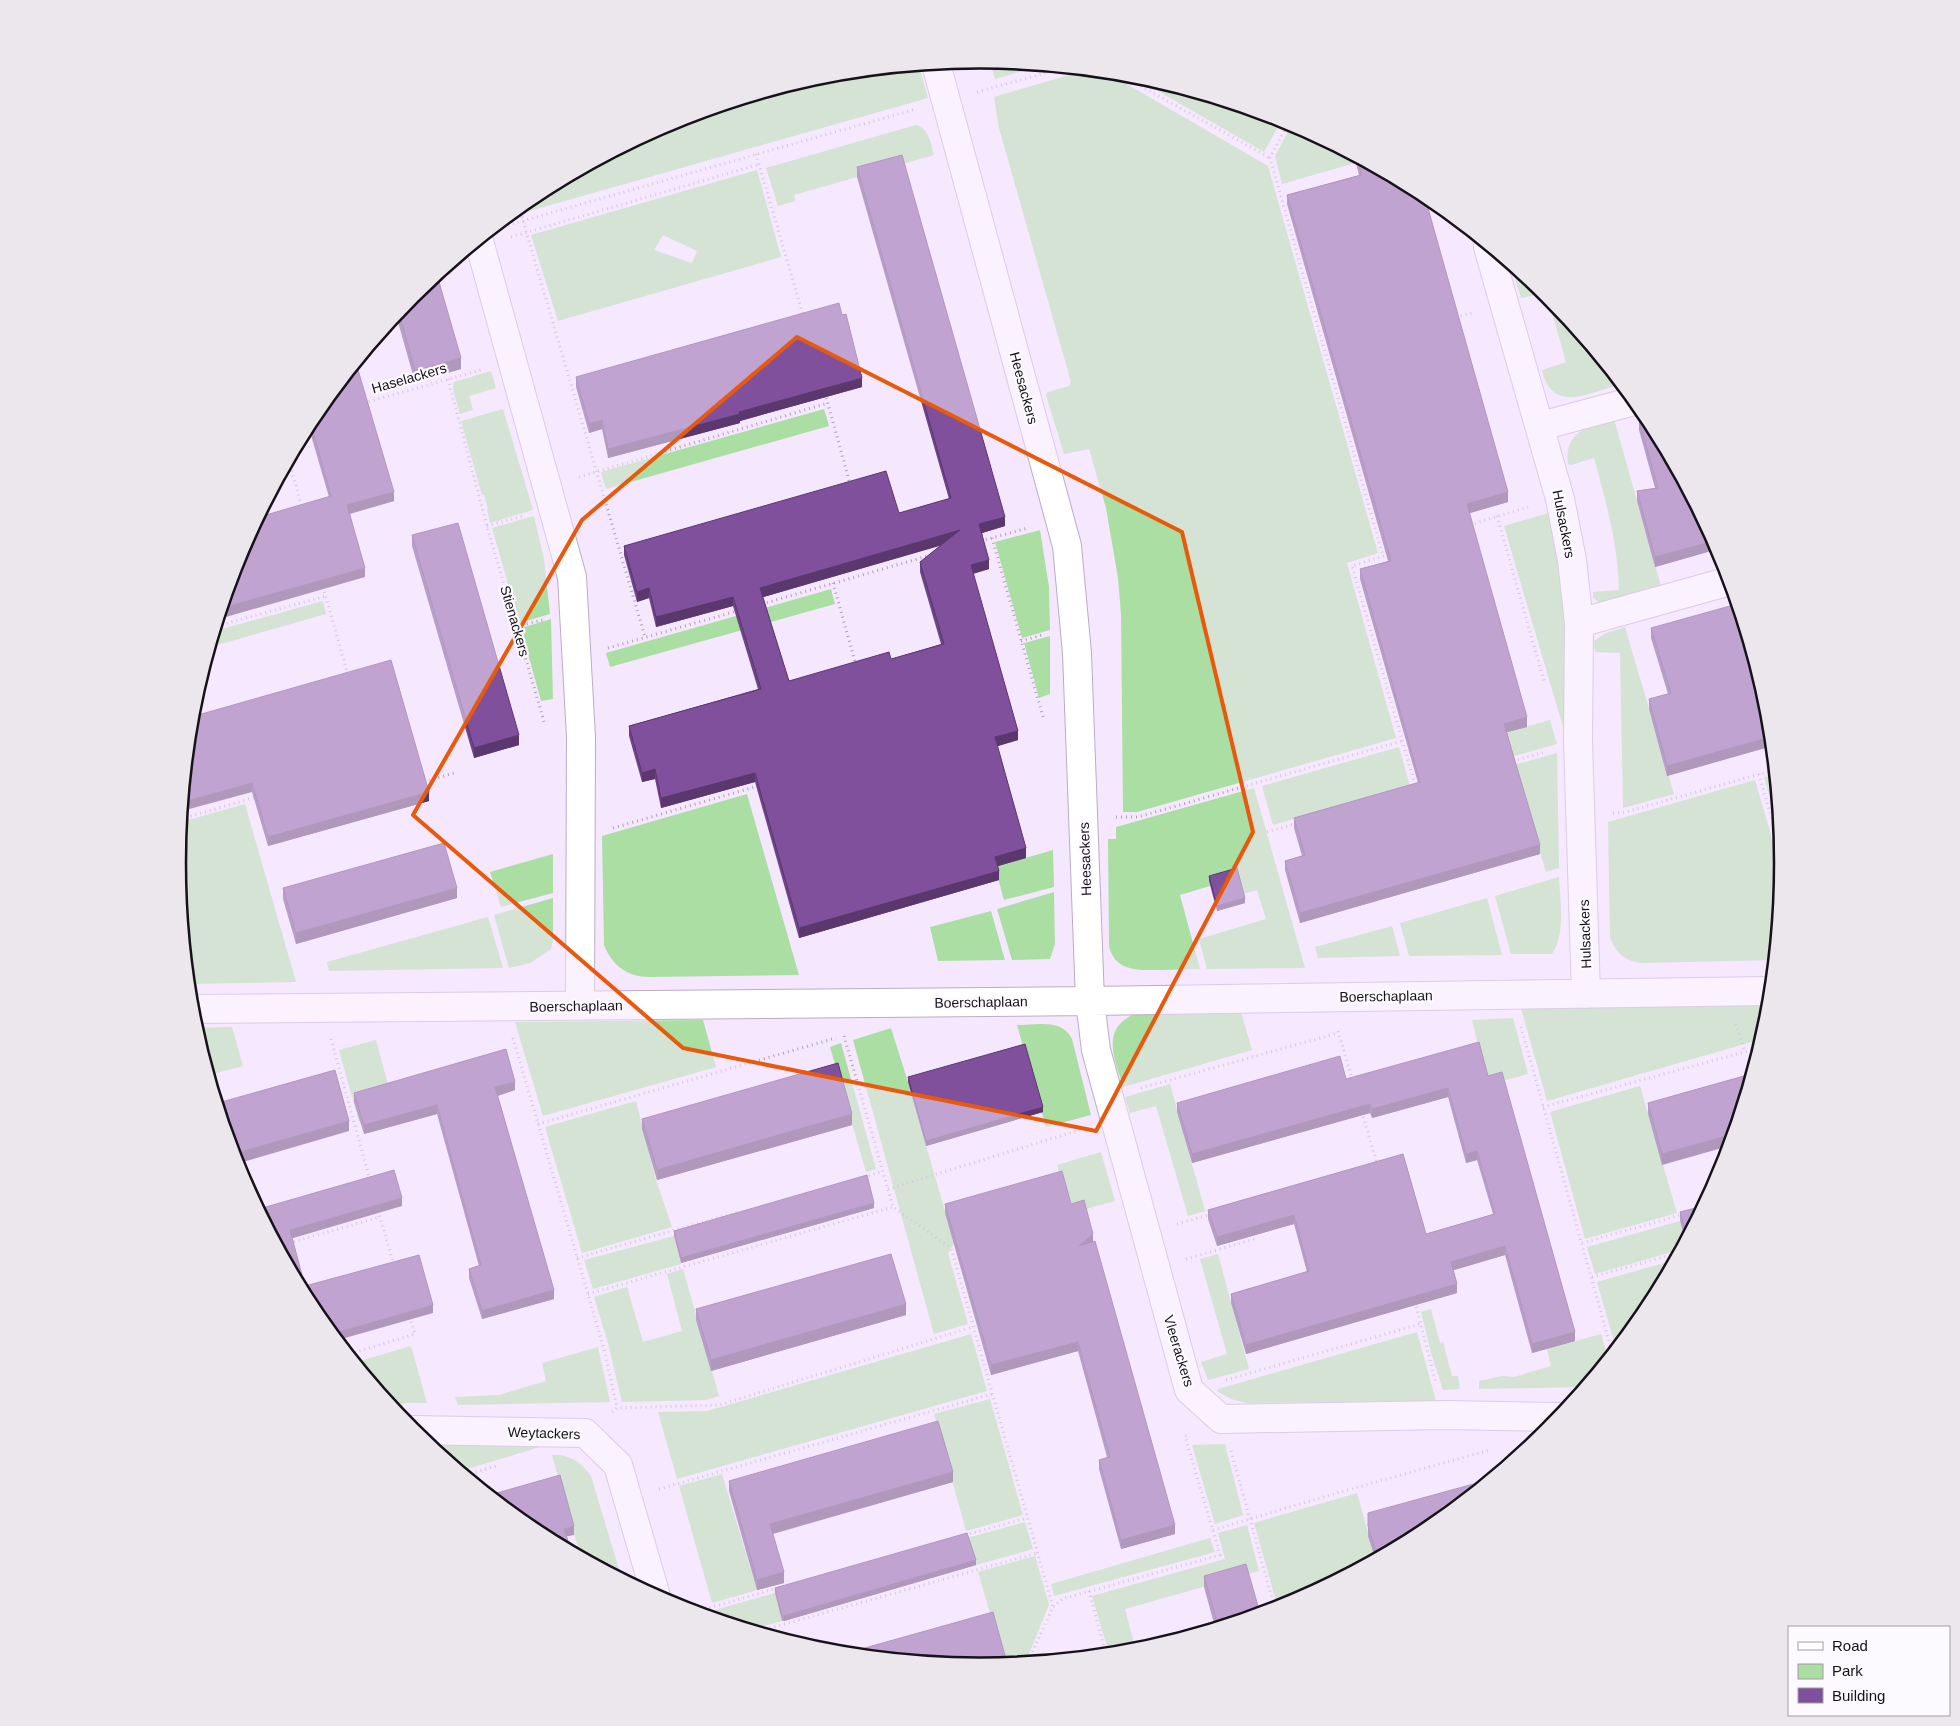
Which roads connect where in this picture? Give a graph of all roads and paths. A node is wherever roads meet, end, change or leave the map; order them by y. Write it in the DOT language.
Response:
graph roads {
  1 [pos="938,70"];
  2 [pos="1049,72"];
  3 [pos="1138,85"];
  4 [pos="946,101"];
  5 [pos="1284,129"];
  6 [pos="756,154"];
  7 [pos="1270,158"];
  8 [pos="760,164"];
  9 [pos="521,215"];
  10 [pos="523,221"];
  11 [pos="526,232"];
  12 [pos="495,234"];
  13 [pos="491,237"];
  14 [pos="487,241"];
  15 [pos="1490,255"];
  16 [pos="1504,303"];
  17 [pos="803,317"];
  18 [pos="1448,320"];
  19 [pos="1336,353"];
  20 [pos="1326,356"];
  21 [pos="512,361"];
  22 [pos="448,379"];
  23 [pos="822,384"];
  24 [pos="828,403"];
  25 [pos="1627,403"];
  26 [pos="357,405"];
  27 [pos="1541,426"];
  28 [pos="291,468"];
  29 [pos="596,472"];
  30 [pos="548,486"];
  31 [pos="851,487"];
  32 [pos="1560,499"];
  33 [pos="302,509"];
  34 [pos="1497,516"];
  35 [pos="1060,520"];
  36 [pos="1462,528"];
  37 [pos="992,538"];
  38 [pos="974,543"];
  39 [pos="1391,553"];
  40 [pos="937,554"];
  41 [pos="1383,556"];
  42 [pos="833,583"];
  43 [pos="1723,583"];
  44 [pos="323,586"];
  45 [pos="326,596"];
  46 [pos="758,605"];
  47 [pos="739,610"];
  48 [pos="1579,623"];
  49 [pos="223,624"];
  50 [pos="645,637"];
  51 [pos="577,657"];
  52 [pos="857,667"];
  53 [pos="349,680"];
  54 [pos="1544,682"];
  55 [pos="1079,717"];
  56 [pos="547,731"];
  57 [pos="1402,741"];
  58 [pos="1578,742"];
  59 [pos="1508,763"];
  60 [pos="1768,771"];
  61 [pos="454,773"];
  62 [pos="1759,774"];
  63 [pos="418,784"];
  64 [pos="759,786"];
  65 [pos="1425,787"];
  66 [pos="258,797"];
  67 [pos="1581,814"];
  68 [pos="187,817"];
  69 [pos="1083,818"];
  70 [pos="1304,821"];
  71 [pos="1773,825"];
  72 [pos="1267,832"];
  73 [pos="581,838"];
  74 [pos="1763,991"];
  75 [pos="1586,994"];
  76 [pos="1515,995"];
  77 [pos="1335,997"];
  78 [pos="1090,1001"];
  79 [pos="842,1003"];
  80 [pos="507,1006"];
  81 [pos="580,1006"];
  82 [pos="323,1008"];
  83 [pos="200,1009"];
  84 [pos="1338,1033"];
  85 [pos="844,1036"];
  86 [pos="1751,1050"];
  87 [pos="1355,1090"];
  88 [pos="1543,1107"];
  89 [pos="1111,1108"];
  90 [pos="1361,1109"];
  91 [pos="538,1124"];
  92 [pos="1369,1169"];
  93 [pos="883,1172"];
  94 [pos="864,1177"];
  95 [pos="361,1184"];
  96 [pos="888,1189"];
  97 [pos="893,1207"];
  98 [pos="378,1208"];
  99 [pos="739,1212"];
  100 [pos="1220,1212"];
  101 [pos="1692,1212"];
  102 [pos="380,1217"];
  103 [pos="1146,1233"];
  104 [pos="1258,1238"];
  105 [pos="288,1243"];
  106 [pos="1582,1243"];
  107 [pos="1671,1255"];
  108 [pos="576,1258"];
  109 [pos="1156,1268"];
  110 [pos="396,1271"];
  111 [pos="1592,1277"];
  112 [pos="588,1294"];
  113 [pos="1413,1296"];
  114 [pos="407,1307"];
  115 [pos="1420,1324"];
  116 [pos="973,1327"];
  117 [pos="1610,1346"];
  118 [pos="355,1353"];
  119 [pos="1190,1390"];
  120 [pos="992,1394"];
  121 [pos="617,1408"];
  122 [pos="1445,1415"];
  123 [pos="1551,1415"];
  124 [pos="1221,1419"];
  125 [pos="424,1430"];
  126 [pos="584,1433"];
  127 [pos="1186,1436"];
  128 [pos="1194,1437"];
  129 [pos="1493,1449"];
  130 [pos="628,1498"];
  131 [pos="1027,1518"];
  132 [pos="1250,1518"];
  133 [pos="1213,1530"];
  134 [pos="960,1537"];
  135 [pos="1037,1553"];
  136 [pos="653,1586"];
  137 [pos="780,1588"];
  138 [pos="1089,1591"];
  139 [pos="1273,1601"];
  140 [pos="1053,1607"];
  141 [pos="707,1609"];
  142 [pos="771,1629"];
  143 [pos="1104,1647"];
  144 [pos="1030,1656"];
  1 -- 4 [label="street, Heesackers"];
  2 -- 4 [label="path"];
  3 -- 7 [label="path"];
  4 -- 6 [label="path"];
  4 -- 35 [label="street, Heesackers"];
  5 -- 7 [label="path"];
  6 -- 8 [label="path"];
  6 -- 10 [label="path"];
  7 -- 20 [label="path"];
  8 -- 11 [label="path"];
  8 -- 17 [label="path"];
  9 -- 10 [label="path"];
  10 -- 11 [label="path"];
  10 -- 12 [label="path"];
  11 -- 13 [label="path"];
  11 -- 29 [label="path"];
  14 -- 21 [label="street"];
  15 -- 16 [label="street, Hulsackers"];
  16 -- 18 [label="path"];
  16 -- 27 [label="street, Hulsackers"];
  19 -- 20 [label="path"];
  20 -- 41 [label="path"];
  21 -- 22 [label="path, Haselackers"];
  21 -- 30 [label="street"];
  22 -- 26 [label="path, Haselackers"];
  22 -- 56 [label="path, Stienackers"];
  23 -- 24 [label="path"];
  24 -- 29 [label="path"];
  24 -- 31 [label="path"];
  25 -- 27 [label="street"];
  27 -- 32 [label="street, Hulsackers"];
  28 -- 33 [label="path"];
  29 -- 30 [label="path"];
  29 -- 50 [label="path"];
  30 -- 51 [label="street"];
  32 -- 34 [label="path"];
  32 -- 48 [label="street, Hulsackers"];
  34 -- 36 [label="path"];
  34 -- 54 [label="path"];
  35 -- 37 [label="path"];
  35 -- 55 [label="street, Heesackers"];
  37 -- 38 [label="path"];
  37 -- 55 [label="path"];
  39 -- 41 [label="path"];
  40 -- 42 [label="path"];
  41 -- 57 [label="path"];
  42 -- 46 [label="path"];
  42 -- 52 [label="path"];
  43 -- 48 [label="street"];
  44 -- 45 [label="path"];
  45 -- 49 [label="path"];
  45 -- 53 [label="path"];
  47 -- 50 [label="path"];
  48 -- 58 [label="street, Hulsackers"];
  50 -- 51 [label="path"];
  51 -- 73 [label="street"];
  55 -- 69 [label="street, Heesackers"];
  57 -- 65 [label="path"];
  57 -- 69 [label="path"];
  58 -- 59 [label="path"];
  58 -- 67 [label="street, Hulsackers"];
  60 -- 62 [label="path"];
  61 -- 63 [label="path"];
  62 -- 67 [label="path"];
  62 -- 71 [label="path"];
  64 -- 73 [label="path"];
  66 -- 68 [label="path"];
  67 -- 75 [label="street, Hulsackers"];
  69 -- 78 [label="street, Heesackers"];
  70 -- 72 [label="path"];
  73 -- 81 [label="street"];
  74 -- 75 [label="street, Boerschaplaan"];
  75 -- 76 [label="street, Boerschaplaan"];
  76 -- 77 [label="street, Boerschaplaan"];
  76 -- 88 [label="path"];
  77 -- 78 [label="street, Boerschaplaan"];
  77 -- 84 [label="path"];
  78 -- 79 [label="street, Boerschaplaan"];
  78 -- 89 [label="street, Vleerackers"];
  79 -- 81 [label="street, Boerschaplaan"];
  79 -- 85 [label="path"];
  80 -- 81 [label="street, Boerschaplaan"];
  80 -- 82 [label="street, Boerschaplaan"];
  80 -- 91 [label="path"];
  82 -- 83 [label="street, Boerschaplaan"];
  82 -- 95 [label="path"];
  84 -- 87 [label="path"];
  84 -- 89 [label="path"];
  85 -- 91 [label="path"];
  85 -- 93 [label="path"];
  86 -- 88 [label="path"];
  88 -- 106 [label="path"];
  89 -- 96 [label="path"];
  89 -- 103 [label="street, Vleerackers"];
  90 -- 92 [label="path"];
  91 -- 108 [label="path"];
  93 -- 94 [label="path"];
  93 -- 96 [label="path"];
  96 -- 97 [label="path"];
  97 -- 112 [label="path"];
  97 -- 116 [label="path"];
  98 -- 102 [label="path"];
  99 -- 108 [label="path"];
  100 -- 103 [label="path"];
  101 -- 106 [label="path"];
  102 -- 105 [label="path"];
  102 -- 110 [label="path"];
  103 -- 109 [label="street, Vleerackers"];
  104 -- 109 [label="path"];
  106 -- 111 [label="path"];
  107 -- 111 [label="path"];
  108 -- 112 [label="path"];
  109 -- 119 [label="street, Vleerackers"];
  111 -- 117 [label="path"];
  112 -- 121 [label="path"];
  113 -- 115 [label="path"];
  114 -- 118 [label="path"];
  115 -- 119 [label="path"];
  115 -- 122 [label="path"];
  116 -- 120 [label="path"];
  116 -- 121 [label="path"];
  119 -- 124 [label="street, Vleerackers"];
  119 -- 127 [label="path"];
  120 -- 130 [label="path"];
  120 -- 131 [label="path"];
  121 -- 126 [label="path"];
  122 -- 123 [label="street"];
  122 -- 124 [label="street"];
  124 -- 132 [label="path"];
  125 -- 126 [label="street, Weytackers"];
  126 -- 130 [label="street, Weytackers"];
  127 -- 128 [label="path"];
  127 -- 133 [label="path"];
  129 -- 132 [label="path"];
  130 -- 136 [label="street, Weytackers"];
  131 -- 134 [label="path"];
  131 -- 135 [label="path"];
  132 -- 133 [label="path"];
  132 -- 139 [label="path"];
  133 -- 138 [label="path"];
  135 -- 140 [label="path"];
  135 -- 142 [label="path"];
  137 -- 141 [label="path"];
  138 -- 140 [label="path"];
  138 -- 143 [label="path"];
  140 -- 144 [label="path"];
}
